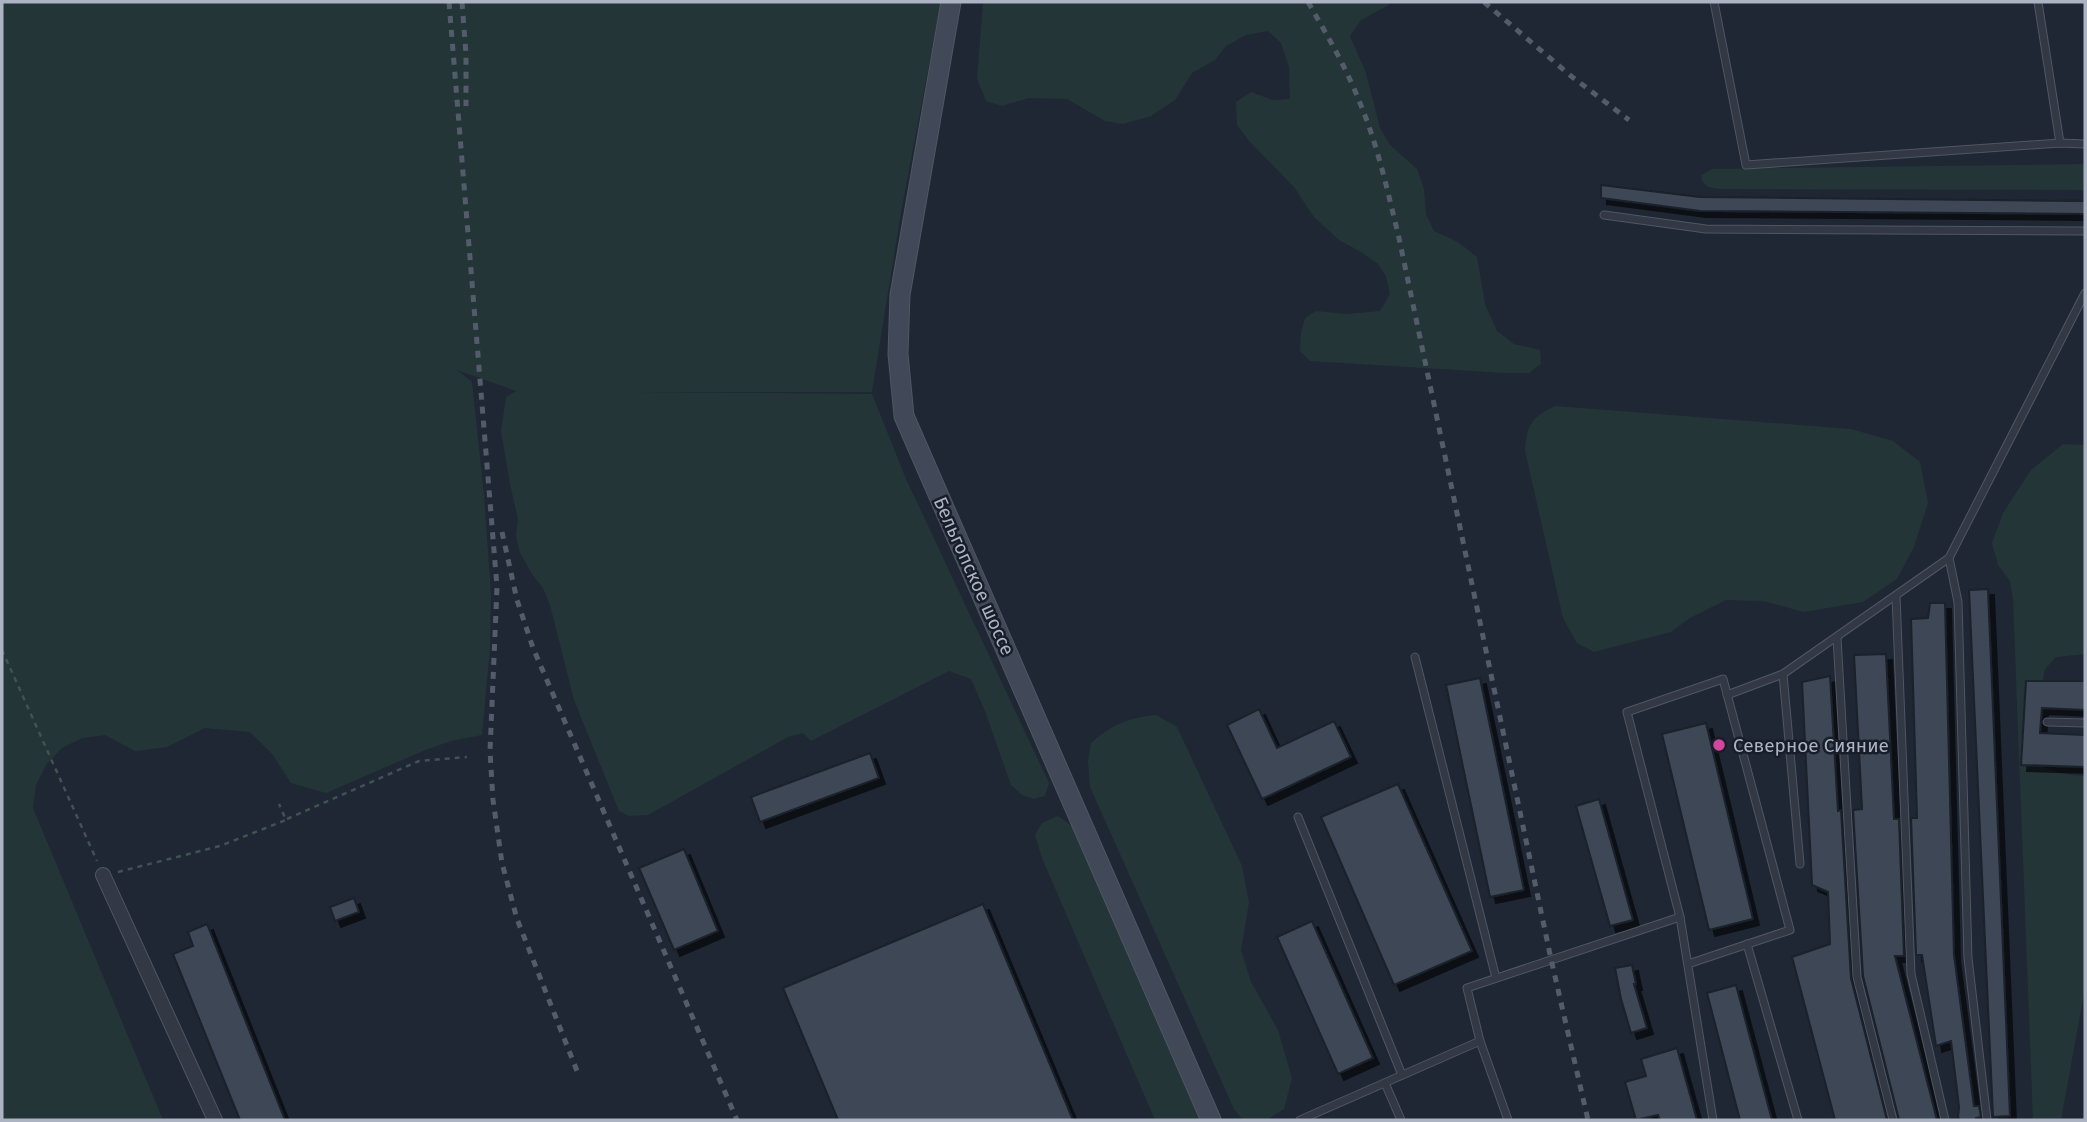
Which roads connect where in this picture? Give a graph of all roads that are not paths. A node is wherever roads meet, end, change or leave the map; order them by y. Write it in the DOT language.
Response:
graph roads {
  1 [pos="951,2"];
  2 [pos="1714,2"];
  3 [pos="2038,2"];
  4 [pos="2060,144"];
  5 [pos="2085,144"];
  6 [pos="1604,215"];
  7 [pos="2085,231"];
  8 [pos="2085,293"];
  9 [pos="1949,558"];
  10 [pos="1896,596"];
  11 [pos="1837,638"];
  12 [pos="1415,657"];
  13 [pos="1783,674"];
  14 [pos="1727,695"];
  15 [pos="2047,722"];
  16 [pos="2085,723"];
  17 [pos="1298,817"];
  18 [pos="1800,864"];
  19 [pos="103,875"];
  20 [pos="1681,917"];
  21 [pos="1747,944"];
  22 [pos="1688,964"];
  23 [pos="1496,978"];
  24 [pos="1480,1041"];
  25 [pos="1402,1075"];
  26 [pos="1385,1083"];
  27 [pos="215,1120"];
  28 [pos="1211,1120"];
  29 [pos="1300,1120"];
  30 [pos="1401,1120"];
  31 [pos="1508,1120"];
  32 [pos="1713,1120"];
  33 [pos="1798,1120"];
  34 [pos="1893,1120"];
  35 [pos="1945,1120"];
  36 [pos="1987,1120"];
  1 -- 28 [label="street, Бельгопское шоссе"];
  2 -- 4 [label="lane"];
  3 -- 4 [label="lane"];
  4 -- 5 [label="lane"];
  6 -- 7 [label="lane"];
  8 -- 9 [label="lane"];
  9 -- 10 [label="lane"];
  9 -- 36 [label="lane"];
  10 -- 11 [label="lane"];
  10 -- 35 [label="lane"];
  11 -- 13 [label="lane"];
  11 -- 34 [label="lane"];
  12 -- 23 [label="lane"];
  13 -- 14 [label="lane"];
  13 -- 18 [label="lane"];
  14 -- 20 [label="lane"];
  14 -- 21 [label="lane"];
  15 -- 16 [label="lane"];
  17 -- 25 [label="lane"];
  19 -- 27 [label="street"];
  20 -- 22 [label="lane"];
  20 -- 23 [label="lane"];
  21 -- 22 [label="lane"];
  21 -- 33 [label="lane"];
  22 -- 32 [label="lane"];
  23 -- 24 [label="lane"];
  24 -- 25 [label="lane"];
  24 -- 31 [label="lane"];
  25 -- 26 [label="lane"];
  26 -- 29 [label="lane"];
  26 -- 30 [label="lane"];
}
